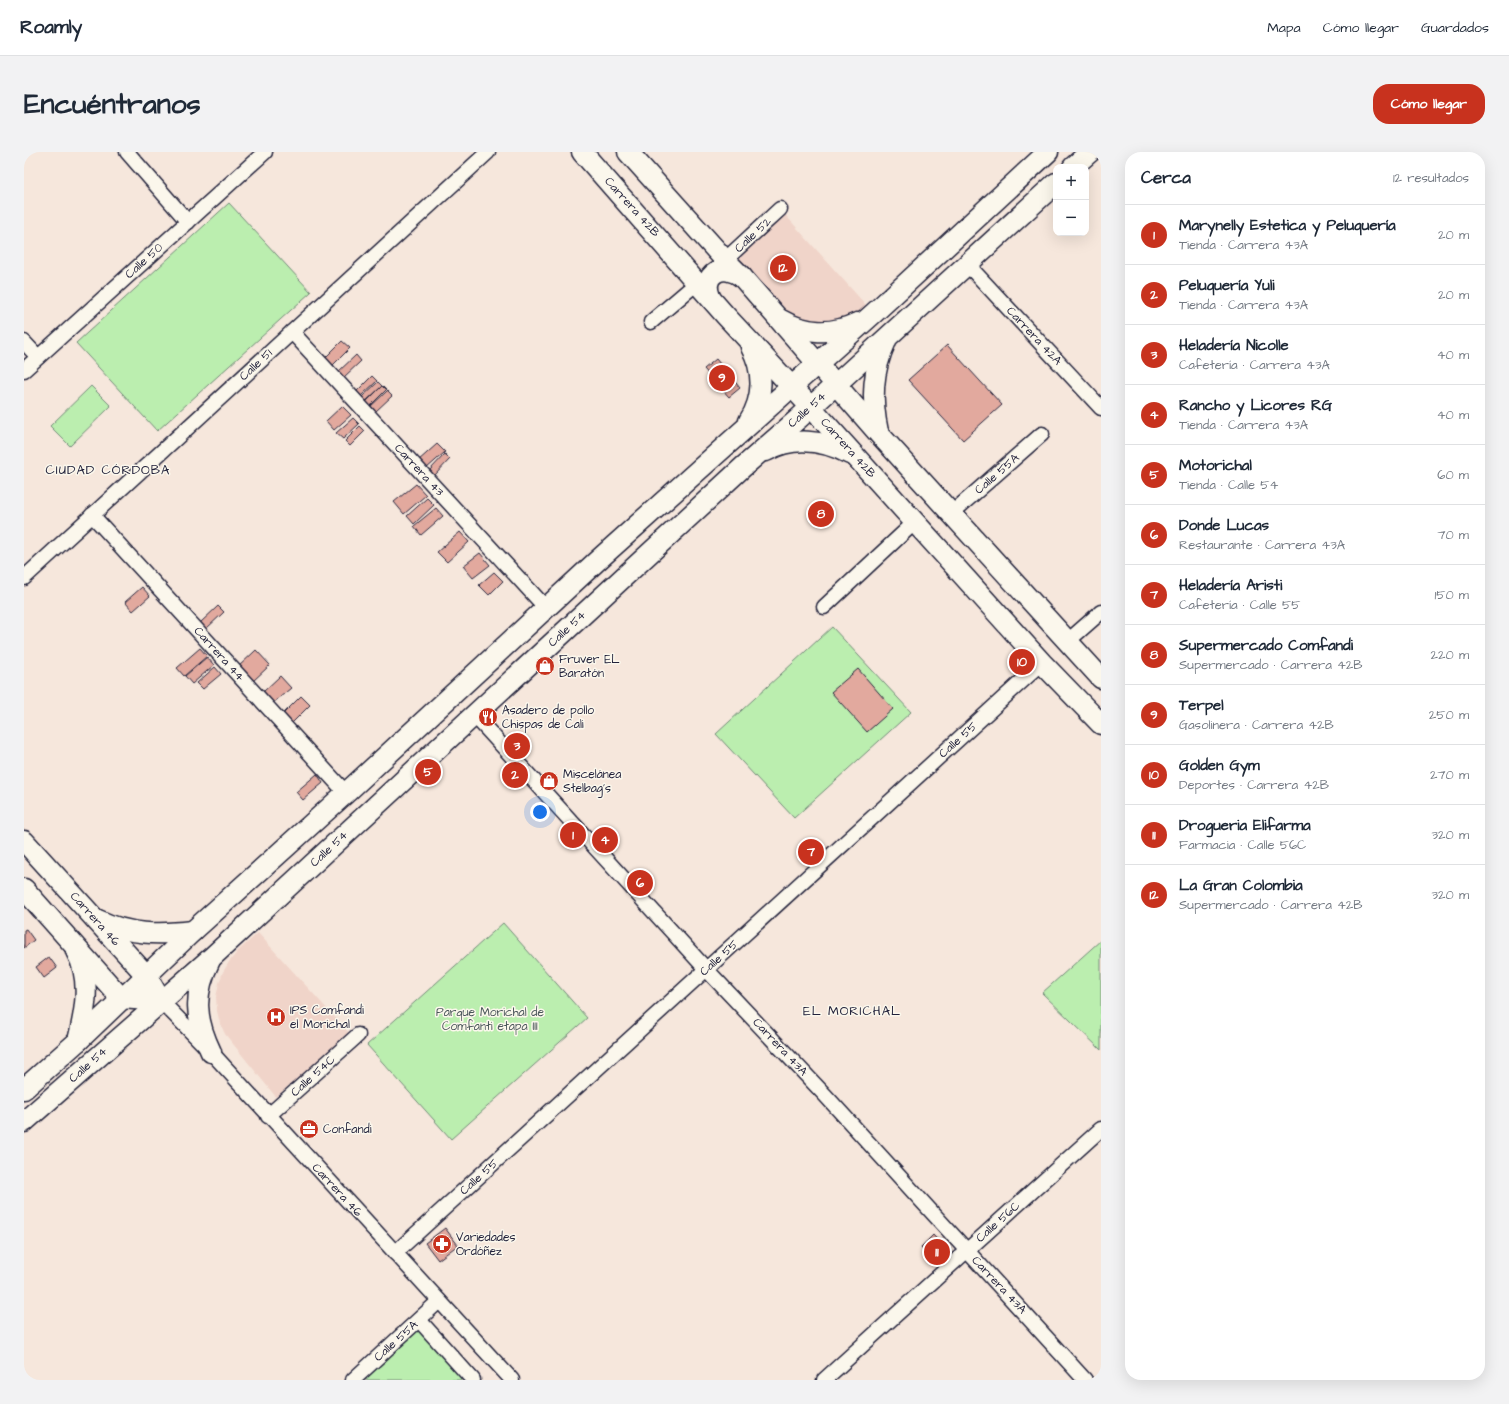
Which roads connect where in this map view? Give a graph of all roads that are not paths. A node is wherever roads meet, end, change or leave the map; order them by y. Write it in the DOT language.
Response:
graph roads {
  1 [pos="127,152"];
  2 [pos="265,152"];
  3 [pos="488,152"];
  4 [pos="582,152"];
  5 [pos="628,152"];
  6 [pos="1048,152"];
  7 [pos="1090,152"];
  8 [pos="1076,164"];
  9 [pos="1053,186"];
  10 [pos="780,209"];
  11 [pos="188,222"];
  12 [pos="725,260"];
  13 [pos="967,264"];
  14 [pos="742,277"];
  15 [pos="704,290"];
  16 [pos="874,313"];
  17 [pos="776,317"];
  18 [pos="651,322"];
  19 [pos="292,332"];
  20 [pos="888,335"];
  21 [pos="746,336"];
  22 [pos="24,342"];
  23 [pos="38,357"];
  24 [pos="817,363"];
  25 [pos="24,370"];
  26 [pos="836,384"];
  27 [pos="792,386"];
  28 [pos="811,407"];
  29 [pos="1101,408"];
  30 [pos="742,430"];
  31 [pos="879,434"];
  32 [pos="1042,434"];
  33 [pos="855,456"];
  34 [pos="743,467"];
  35 [pos="952,513"];
  36 [pos="92,515"];
  37 [pos="915,522"];
  38 [pos="24,578"];
  39 [pos="824,607"];
  40 [pos="546,608"];
  41 [pos="1101,612"];
  42 [pos="1068,641"];
  43 [pos="1042,663"];
  44 [pos="1101,678"];
  45 [pos="474,715"];
  46 [pos="1101,724"];
  47 [pos="346,793"];
  48 [pos="24,841"];
  49 [pos="24,889"];
  50 [pos="94,918"];
  51 [pos="193,931"];
  52 [pos="68,938"];
  53 [pos="211,958"];
  54 [pos="706,969"];
  55 [pos="146,975"];
  56 [pos="121,998"];
  57 [pos="161,1000"];
  58 [pos="358,1035"];
  59 [pos="78,1041"];
  60 [pos="211,1052"];
  61 [pos="24,1089"];
  62 [pos="268,1116"];
  63 [pos="24,1122"];
  64 [pos="1101,1129"];
  65 [pos="967,1250"];
  66 [pos="395,1253"];
  67 [pos="439,1301"];
  68 [pos="419,1320"];
  69 [pos="353,1380"];
  70 [pos="473,1380"];
  71 [pos="512,1380"];
  72 [pos="824,1380"];
  73 [pos="1085,1380"];
  1 -- 11 [label="street"];
  2 -- 11 [label="street, Calle 50"];
  3 -- 19 [label="street, Calle 51"];
  4 -- 15 [label="main road, Carrera 42B"];
  5 -- 12 [label="main road"];
  6 -- 16 [label="main road, Calle 54"];
  7 -- 8 [label="main road"];
  9 -- 13 [label="main road, Calle 54"];
  10 -- 12 [label="street, Calle 52"];
  11 -- 23 [label="street, Calle 50"];
  12 -- 14 [label="main road"];
  13 -- 20 [label="main road, Calle 54"];
  13 -- 29 [label="street, Carrera 42A"];
  14 -- 15 [label="main road"];
  14 -- 17 [label="main road"];
  15 -- 18 [label="street"];
  15 -- 21 [label="main road, Carrera 42B"];
  16 -- 17 [label="main road"];
  16 -- 24 [label="main road, Calle 54"];
  17 -- 24 [label="main road"];
  19 -- 36 [label="street, Calle 51"];
  19 -- 40 [label="street, Carrera 43"];
  20 -- 26 [label="main road, Calle 54"];
  20 -- 31 [label="main road"];
  21 -- 27 [label="main road, Carrera 42B"];
  21 -- 30 [label="main road"];
  22 -- 23 [label="street"];
  23 -- 25 [label="street, Calle 50"];
  24 -- 26 [label="main road"];
  24 -- 27 [label="main road, Calle 54"];
  26 -- 28 [label="main road, Calle 54"];
  26 -- 31 [label="main road"];
  27 -- 28 [label="main road, Carrera 42B"];
  27 -- 30 [label="main road, Calle 54"];
  28 -- 33 [label="main road, Carrera 42B"];
  28 -- 34 [label="main road, Calle 54"];
  30 -- 40 [label="main road, Calle 54"];
  31 -- 35 [label="main road"];
  32 -- 35 [label="street, Calle 55A"];
  33 -- 34 [label="main road"];
  33 -- 37 [label="main road, Carrera 42B"];
  34 -- 45 [label="main road, Calle 54"];
  35 -- 42 [label="main road"];
  36 -- 38 [label="street, Calle 51"];
  36 -- 47 [label="street, Carrera 44"];
  37 -- 39 [label="street"];
  37 -- 43 [label="main road, Carrera 42B"];
  40 -- 47 [label="main road, Calle 54"];
  41 -- 42 [label="street"];
  42 -- 44 [label="main road"];
  43 -- 46 [label="main road, Carrera 42B"];
  43 -- 54 [label="street, Calle 55"];
  45 -- 53 [label="main road, Calle 54"];
  45 -- 54 [label="street, Carrera 43A"];
  47 -- 51 [label="main road, Calle 54"];
  48 -- 50 [label="main road, Carrera 46"];
  49 -- 52 [label="main road"];
  50 -- 51 [label="main road"];
  50 -- 55 [label="main road, Carrera 46"];
  51 -- 55 [label="main road, Calle 54"];
  52 -- 56 [label="main road"];
  52 -- 59 [label="main road"];
  53 -- 57 [label="main road, Calle 54"];
  53 -- 60 [label="main road"];
  54 -- 65 [label="street, Carrera 43A"];
  54 -- 66 [label="street, Calle 55"];
  55 -- 56 [label="main road, Calle 54"];
  55 -- 57 [label="main road, Carrera 46"];
  56 -- 57 [label="main road"];
  56 -- 59 [label="main road, Calle 54"];
  57 -- 60 [label="street, Carrera 46"];
  57 -- 63 [label="main road, Calle 54"];
  58 -- 62 [label="street, Calle 54C"];
  59 -- 61 [label="main road, Calle 54"];
  60 -- 62 [label="street, Carrera 46"];
  62 -- 66 [label="street, Carrera 46"];
  64 -- 65 [label="street, Calle 56C"];
  65 -- 72 [label="street, Calle 56C"];
  65 -- 73 [label="street, Carrera 43A"];
  66 -- 67 [label="street, Carrera 46"];
  67 -- 68 [label="street, Calle 55A"];
  67 -- 71 [label="street, Carrera 46"];
  68 -- 69 [label="street, Calle 55A"];
  68 -- 70 [label="street"];
}
